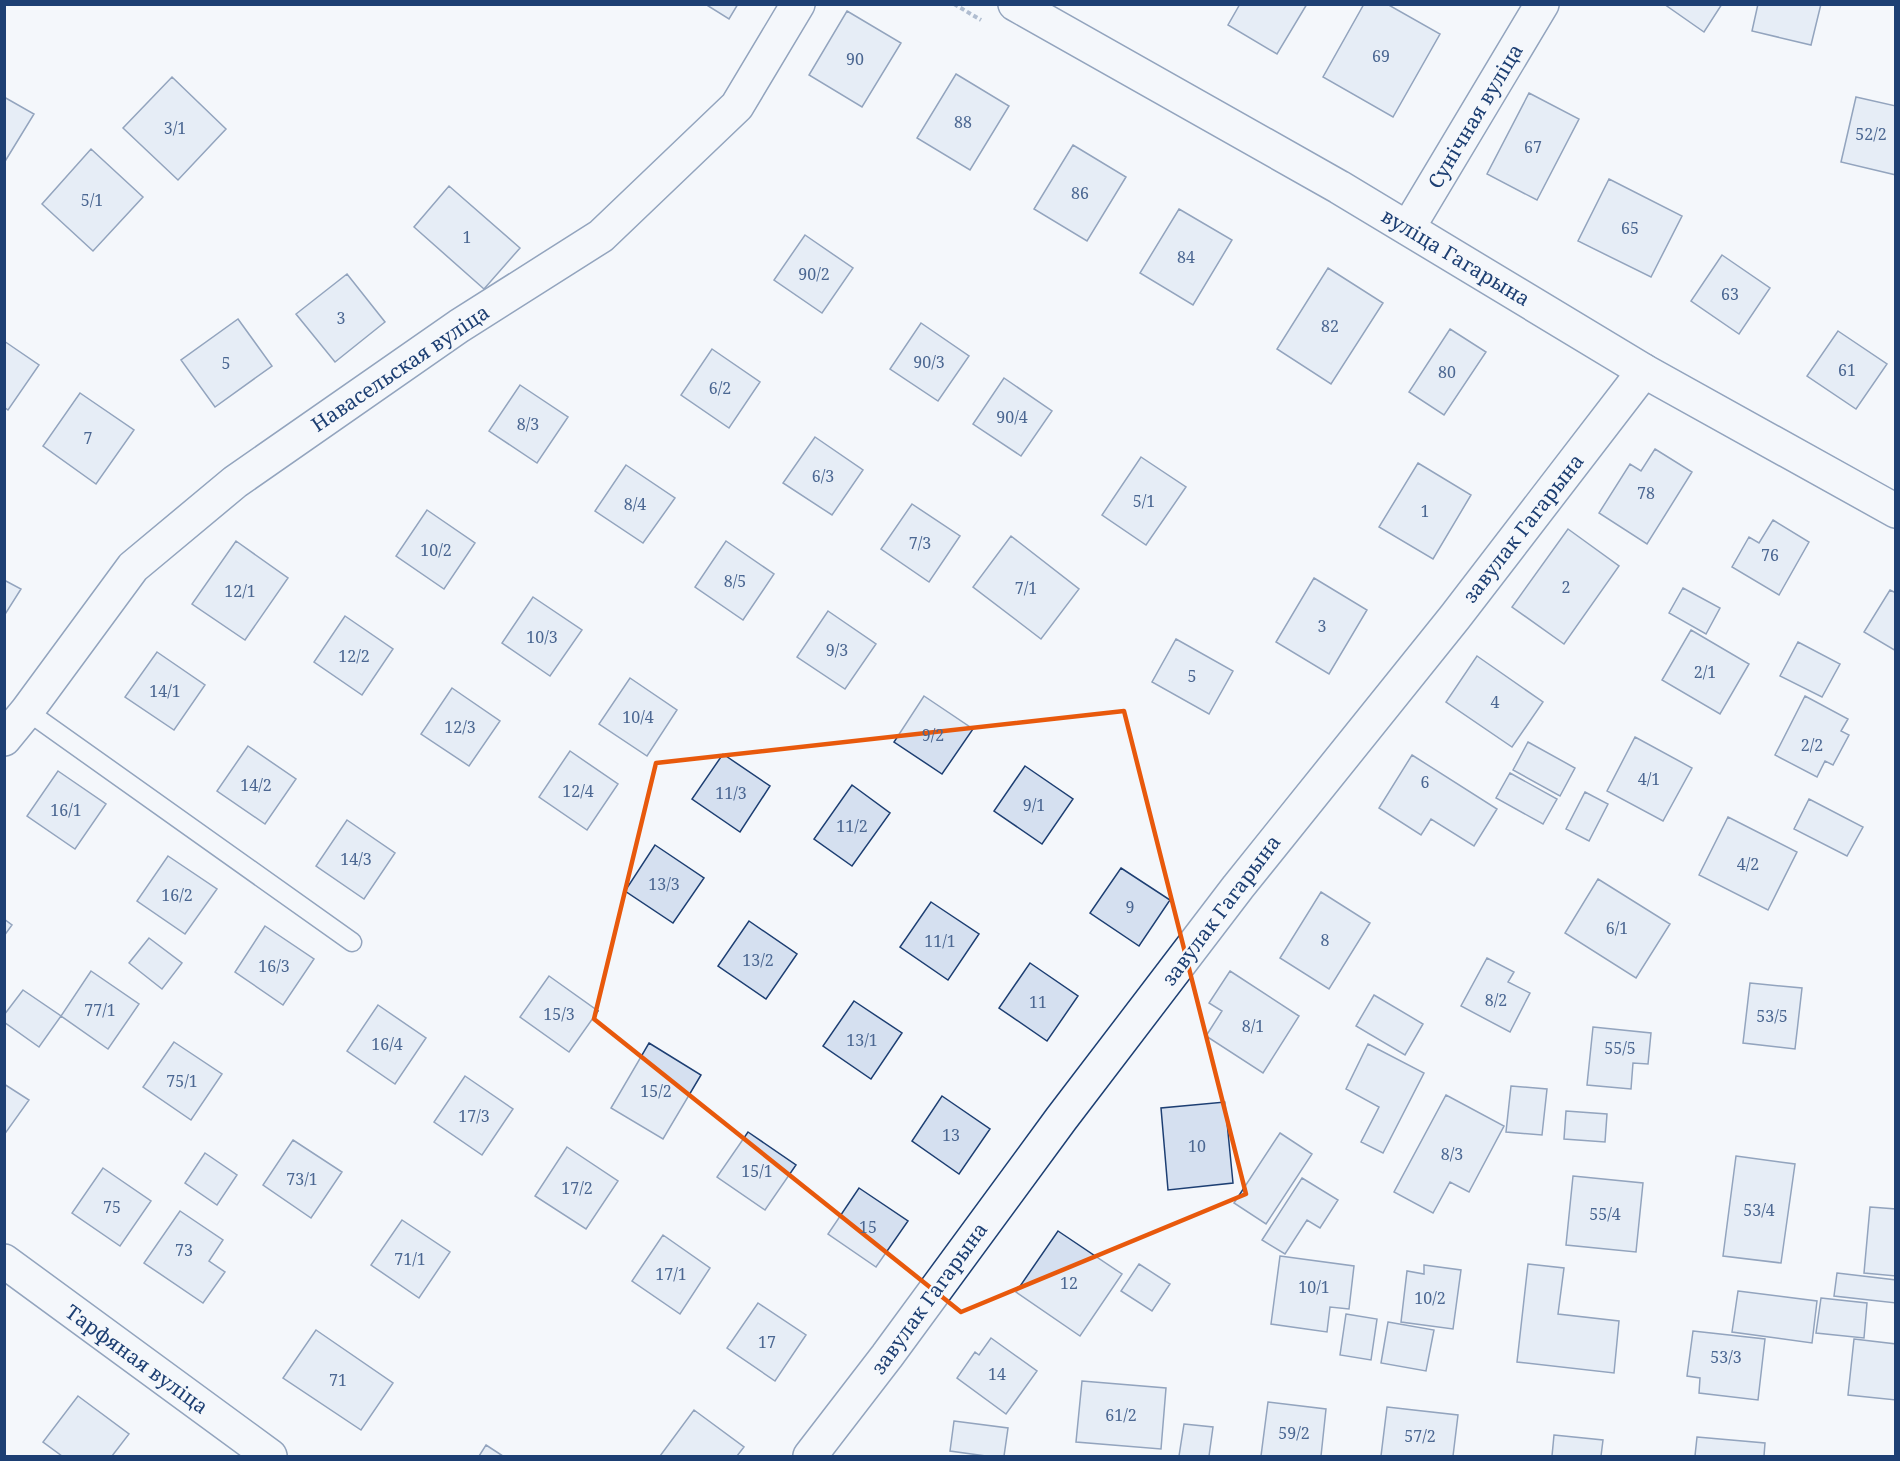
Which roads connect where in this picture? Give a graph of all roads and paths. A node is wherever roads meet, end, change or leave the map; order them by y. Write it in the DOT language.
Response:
graph roads {
  1 [pos="798,4"];
  2 [pos="1015,4"];
  3 [pos="1542,4"];
  4 [pos="1408,228"];
  5 [pos="1644,371"];
  6 [pos="1896,511"];
  7 [pos="27,711"];
  8 [pos="4,739"];
  9 [pos="352,942"];
  10 [pos="4,1262"];
  11 [pos="270,1456"];
  12 [pos="810,1456"];
  1 -- 7 [label="street, Навасельская вуліца"];
  2 -- 4 [label="street, вуліца Гагарына"];
  3 -- 4 [label="street, Сунічная вуліца"];
  4 -- 5 [label="street, вуліца Гагарына"];
  5 -- 6 [label="street, вуліца Гагарына"];
  5 -- 12 [label="street, завулак Гагарына"];
  7 -- 8 [label="street, Навасельская вуліца"];
  7 -- 9 [label="lane"];
  10 -- 11 [label="street, Тарфяная вуліца"];
}
